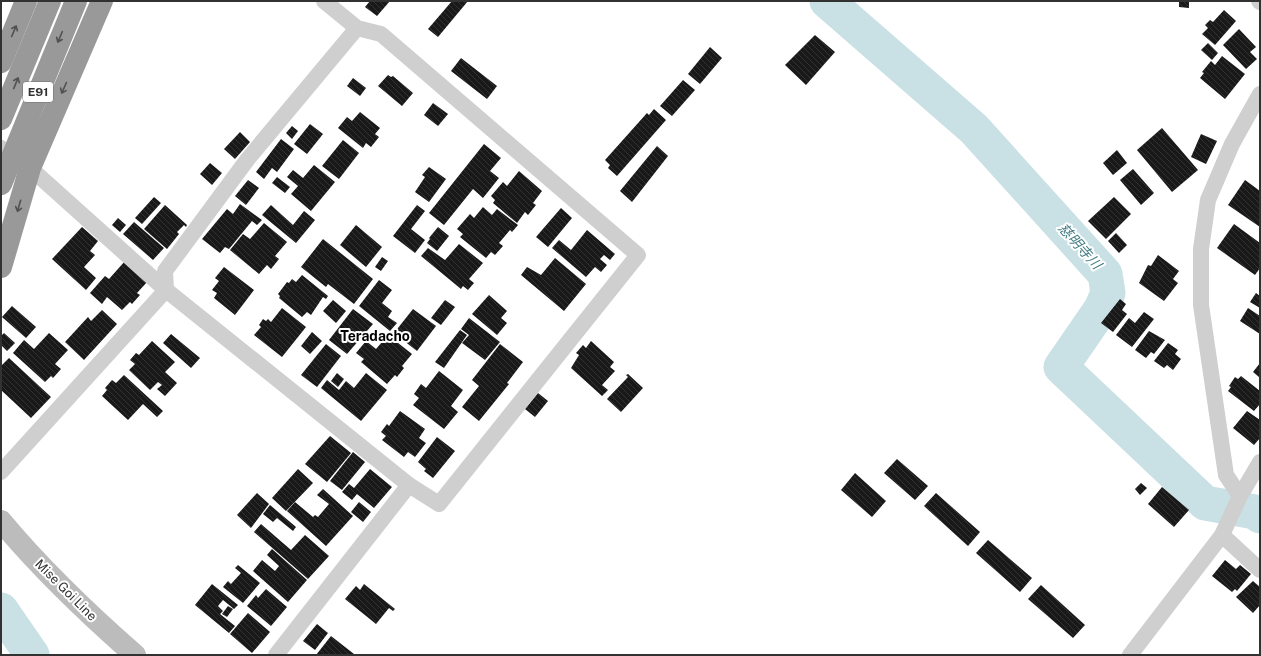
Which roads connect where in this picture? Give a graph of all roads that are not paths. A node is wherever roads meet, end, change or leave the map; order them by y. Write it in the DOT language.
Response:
graph roads {
  1 [pos="26,1"];
  2 [pos="50,1"];
  3 [pos="76,1"];
  4 [pos="102,1"];
  5 [pos="324,1"];
  6 [pos="357,28"];
  7 [pos="1,62"];
  8 [pos="1260,94"];
  9 [pos="1,119"];
  10 [pos="1,148"];
  11 [pos="30,168"];
  12 [pos="1,184"];
  13 [pos="1,267"];
  14 [pos="166,290"];
  15 [pos="1260,462"];
  16 [pos="1,472"];
  17 [pos="409,485"];
  18 [pos="1240,496"];
  19 [pos="1,521"];
  20 [pos="1222,535"];
  21 [pos="1260,570"];
  22 [pos="135,655"];
  23 [pos="276,655"];
  24 [pos="1130,655"];
  7 -- 1 [label="highway, one-way"];
  9 -- 2 [label="highway, E91, one-way"];
  3 -- 12 [label="highway, E91, one-way, bridge"];
  4 -- 11 [label="highway, one-way"];
  5 -- 6 [label="street"];
  6 -- 14 [label="street"];
  6 -- 17 [label="street"];
  8 -- 18 [label="street"];
  10 -- 11 [label="street"];
  11 -- 13 [label="highway, one-way"];
  11 -- 14 [label="street"];
  14 -- 16 [label="street"];
  14 -- 17 [label="street"];
  15 -- 18 [label="street"];
  17 -- 23 [label="street"];
  18 -- 20 [label="street"];
  19 -- 22 [label="main road, Mise Goi Line"];
  20 -- 21 [label="street"];
  20 -- 24 [label="street"];
}
